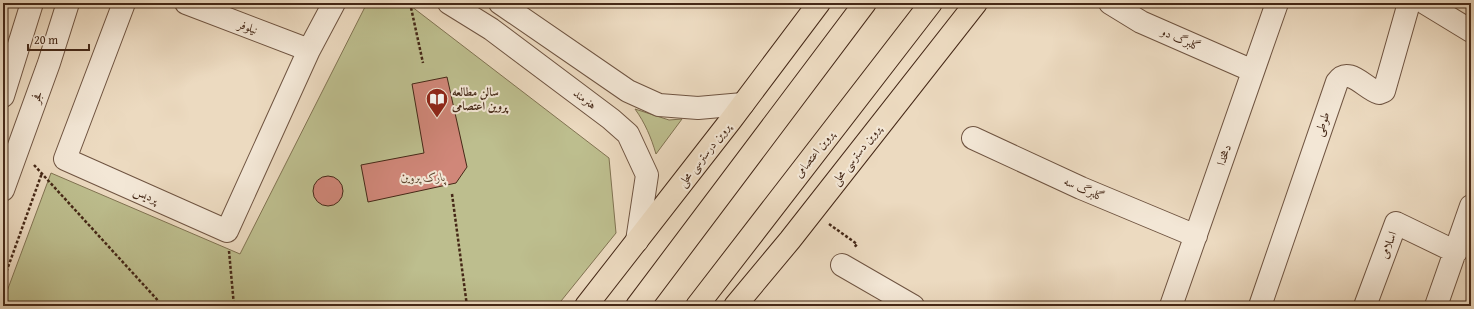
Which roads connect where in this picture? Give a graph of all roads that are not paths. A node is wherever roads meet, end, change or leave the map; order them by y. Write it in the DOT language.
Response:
graph roads {
  1 [pos="32,3"];
  2 [pos="68,3"];
  3 [pos="124,3"];
  4 [pos="186,3"];
  5 [pos="334,3"];
  6 [pos="449,3"];
  7 [pos="500,3"];
  8 [pos="819,3"];
  9 [pos="865,3"];
  10 [pos="931,3"];
  11 [pos="976,3"];
  12 [pos="1110,3"];
  13 [pos="1277,3"];
  14 [pos="1409,3"];
  15 [pos="1424,3"];
  16 [pos="1471,31"];
  17 [pos="309,50"];
  18 [pos="8,69"];
  19 [pos="1253,71"];
  20 [pos="628,91"];
  21 [pos="3,96"];
  22 [pos="743,104"];
  23 [pos="611,119"];
  24 [pos="973,138"];
  25 [pos="3,190"];
  26 [pos="1471,206"];
  27 [pos="1196,236"];
  28 [pos="637,241"];
  29 [pos="1456,252"];
  30 [pos="842,265"];
  31 [pos="586,306"];
  32 [pos="636,306"];
  33 [pos="697,306"];
  34 [pos="735,306"];
  35 [pos="913,306"];
  36 [pos="1171,306"];
  37 [pos="1260,306"];
  38 [pos="1365,306"];
  39 [pos="1436,306"];
  1 -- 18 [label="street"];
  2 -- 25 [label="street, فجر"];
  3 -- 17 [label="street, پردیس"];
  4 -- 17 [label="street, نیلوفر"];
  5 -- 17 [label="street"];
  6 -- 23 [label="street, هنرمند"];
  7 -- 20 [label="street"];
  8 -- 22 [label="main road, پروین درسترسی محلی"];
  9 -- 32 [label="main road"];
  10 -- 33 [label="main road, پروین اعتصامی"];
  11 -- 34 [label="main road, پروین دسترسی محلی"];
  12 -- 19 [label="street, گلبرگ دو"];
  13 -- 19 [label="street, دهخدا"];
  14 -- 37 [label="street, طوطی"];
  15 -- 16 [label="street"];
  18 -- 21 [label="street"];
  19 -- 27 [label="street, دهخدا"];
  20 -- 22 [label="street"];
  20 -- 23 [label="street"];
  22 -- 28 [label="main road, پروین درسترسی محلی"];
  23 -- 28 [label="street, هنرمند"];
  24 -- 27 [label="street, گلبرگ سه"];
  26 -- 29 [label="street"];
  27 -- 36 [label="street, دهخدا"];
  28 -- 31 [label="main road, پروین درسترسی محلی"];
  29 -- 38 [label="street, اسلامی"];
  29 -- 39 [label="street"];
  30 -- 35 [label="street"];
}
